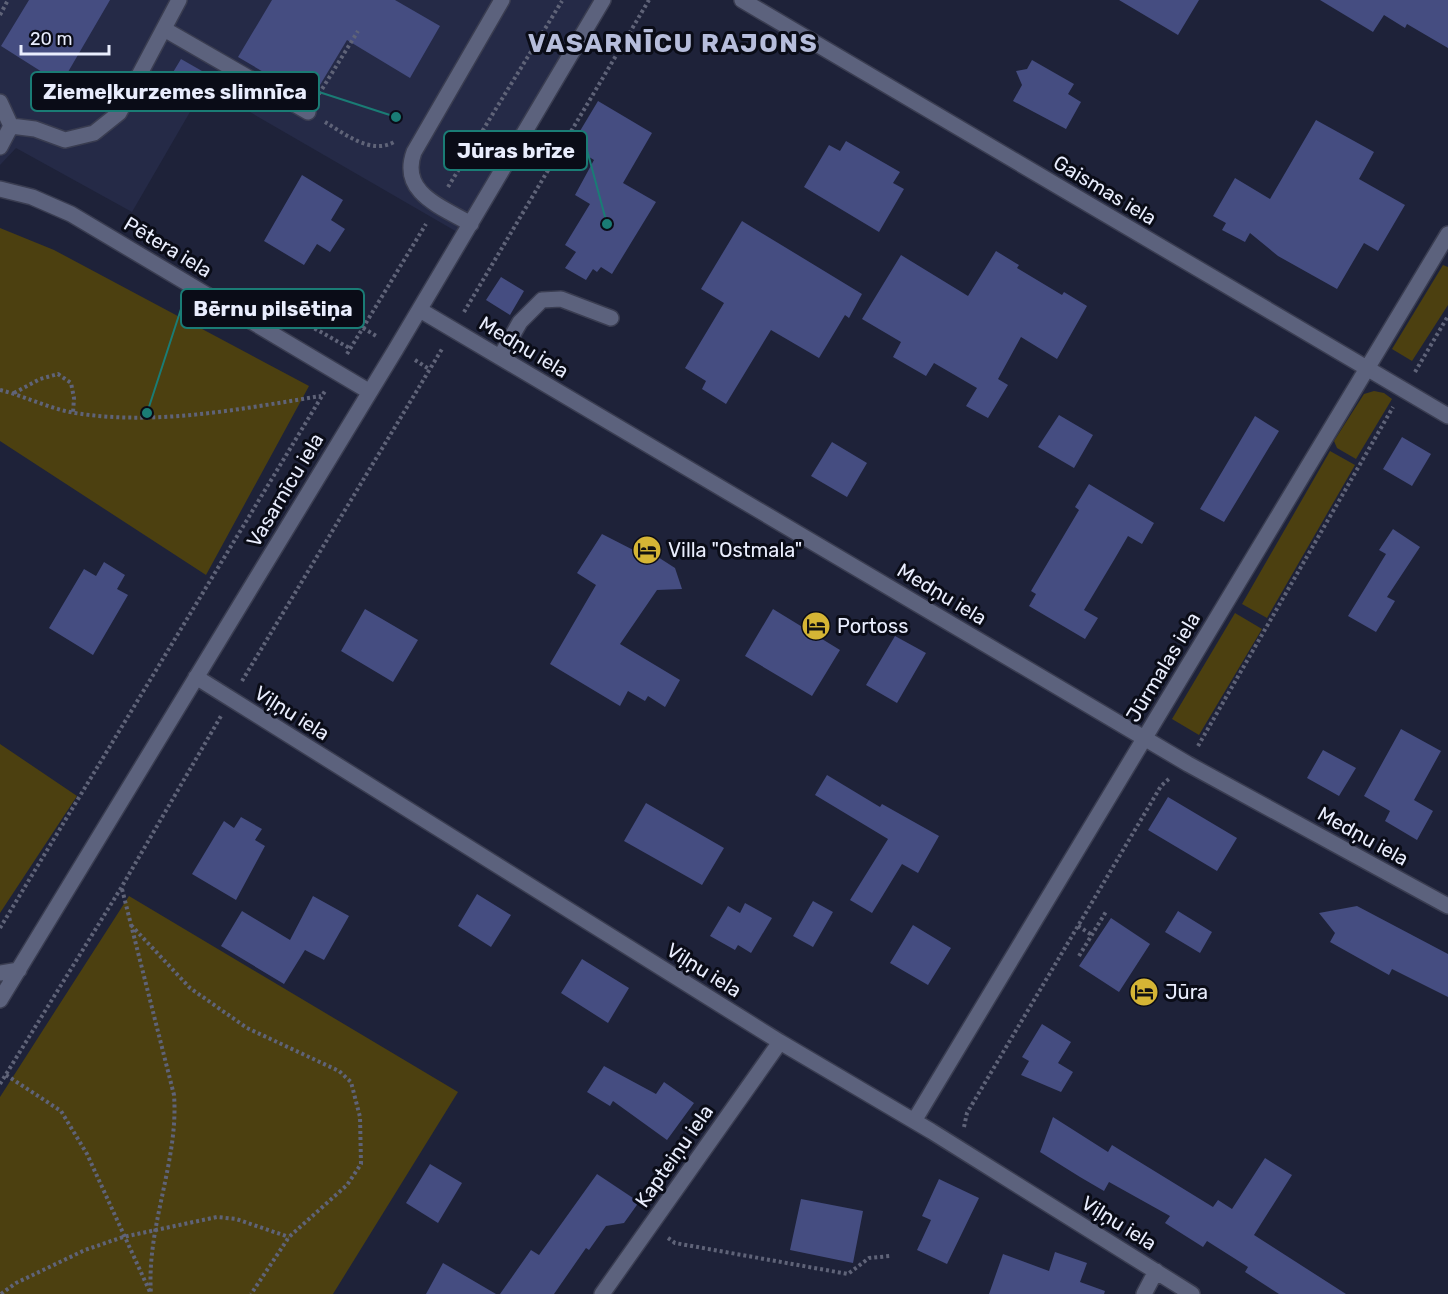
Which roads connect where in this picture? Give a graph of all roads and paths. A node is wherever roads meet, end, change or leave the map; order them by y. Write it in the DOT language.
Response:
graph roads {
  1 [pos="8,0"];
  2 [pos="179,0"];
  3 [pos="502,0"];
  4 [pos="562,0"];
  5 [pos="603,0"];
  6 [pos="649,0"];
  7 [pos="742,0"];
  8 [pos="0,15"];
  9 [pos="164,29"];
  10 [pos="358,31"];
  11 [pos="0,102"];
  12 [pos="308,112"];
  13 [pos="11,126"];
  14 [pos="401,139"];
  15 [pos="0,147"];
  16 [pos="0,189"];
  17 [pos="437,205"];
  18 [pos="471,224"];
  19 [pos="1448,234"];
  20 [pos="466,309"];
  21 [pos="420,310"];
  22 [pos="1448,316"];
  23 [pos="610,318"];
  24 [pos="500,357"];
  25 [pos="429,369"];
  26 [pos="1367,369"];
  27 [pos="336,372"];
  28 [pos="1412,377"];
  29 [pos="0,390"];
  30 [pos="370,392"];
  31 [pos="14,394"];
  32 [pos="322,396"];
  33 [pos="73,413"];
  34 [pos="1448,416"];
  35 [pos="196,678"];
  36 [pos="242,681"];
  37 [pos="224,710"];
  38 [pos="1144,738"];
  39 [pos="121,888"];
  40 [pos="1448,906"];
  41 [pos="1107,910"];
  42 [pos="131,925"];
  43 [pos="1078,926"];
  44 [pos="0,928"];
  45 [pos="1092,935"];
  46 [pos="1079,956"];
  47 [pos="19,970"];
  48 [pos="0,973"];
  49 [pos="0,1000"];
  50 [pos="780,1042"];
  51 [pos="6,1076"];
  52 [pos="0,1084"];
  53 [pos="914,1121"];
  54 [pos="650,1226"];
  55 [pos="154,1231"];
  56 [pos="123,1237"];
  57 [pos="289,1237"];
  58 [pos="890,1256"];
  59 [pos="1156,1271"];
  60 [pos="150,1293"];
  61 [pos="1,1294"];
  62 [pos="251,1294"];
  63 [pos="602,1294"];
  64 [pos="1144,1294"];
  65 [pos="1192,1294"];
  1 -- 8 [label="path"];
  2 -- 9 [label="street"];
  3 -- 17 [label="street"];
  4 -- 17 [label="path"];
  5 -- 18 [label="street, Vasarnīcu iela"];
  6 -- 20 [label="path"];
  7 -- 26 [label="street, Gaismas iela"];
  9 -- 12 [label="street"];
  9 -- 13 [label="street"];
  10 -- 12 [label="path"];
  11 -- 13 [label="street"];
  12 -- 14 [label="path"];
  13 -- 15 [label="street"];
  16 -- 27 [label="street, Pētera iela"];
  17 -- 18 [label="street"];
  17 -- 27 [label="path"];
  18 -- 21 [label="street, Vasarnīcu iela"];
  19 -- 26 [label="street, Jūrmalas iela"];
  21 -- 24 [label="street, Medņu iela"];
  21 -- 30 [label="street, Vasarnīcu iela"];
  22 -- 28 [label="path"];
  23 -- 24 [label="street"];
  24 -- 38 [label="street, Medņu iela"];
  25 -- 36 [label="path"];
  26 -- 34 [label="street, Gaismas iela"];
  26 -- 38 [label="street, Jūrmalas iela"];
  27 -- 30 [label="street, Pētera iela"];
  27 -- 32 [label="path"];
  29 -- 31 [label="path"];
  30 -- 35 [label="street, Vasarnīcu iela"];
  31 -- 33 [label="path"];
  31 -- 33 [label="path"];
  32 -- 33 [label="path"];
  32 -- 44 [label="path"];
  35 -- 47 [label="street, Vasarnīcu iela"];
  35 -- 50 [label="street, Viļņu iela"];
  37 -- 39 [label="path"];
  38 -- 40 [label="street, Medņu iela"];
  38 -- 53 [label="street, Jūrmalas iela"];
  39 -- 42 [label="path"];
  39 -- 51 [label="path"];
  41 -- 45 [label="path"];
  42 -- 55 [label="path"];
  42 -- 57 [label="path"];
  43 -- 45 [label="path"];
  45 -- 46 [label="path"];
  47 -- 48 [label="street"];
  47 -- 49 [label="street, Vasarnīcu iela"];
  50 -- 53 [label="street, Viļņu iela"];
  50 -- 54 [label="street, Kapteiņu iela"];
  51 -- 52 [label="path"];
  51 -- 56 [label="path"];
  53 -- 59 [label="street, Viļņu iela"];
  54 -- 58 [label="path"];
  54 -- 63 [label="street, Kapteiņu iela"];
  55 -- 56 [label="path"];
  55 -- 57 [label="path"];
  55 -- 60 [label="path"];
  56 -- 60 [label="path"];
  56 -- 61 [label="path"];
  57 -- 62 [label="path"];
  59 -- 64 [label="street"];
  59 -- 65 [label="street, Viļņu iela"];
}
